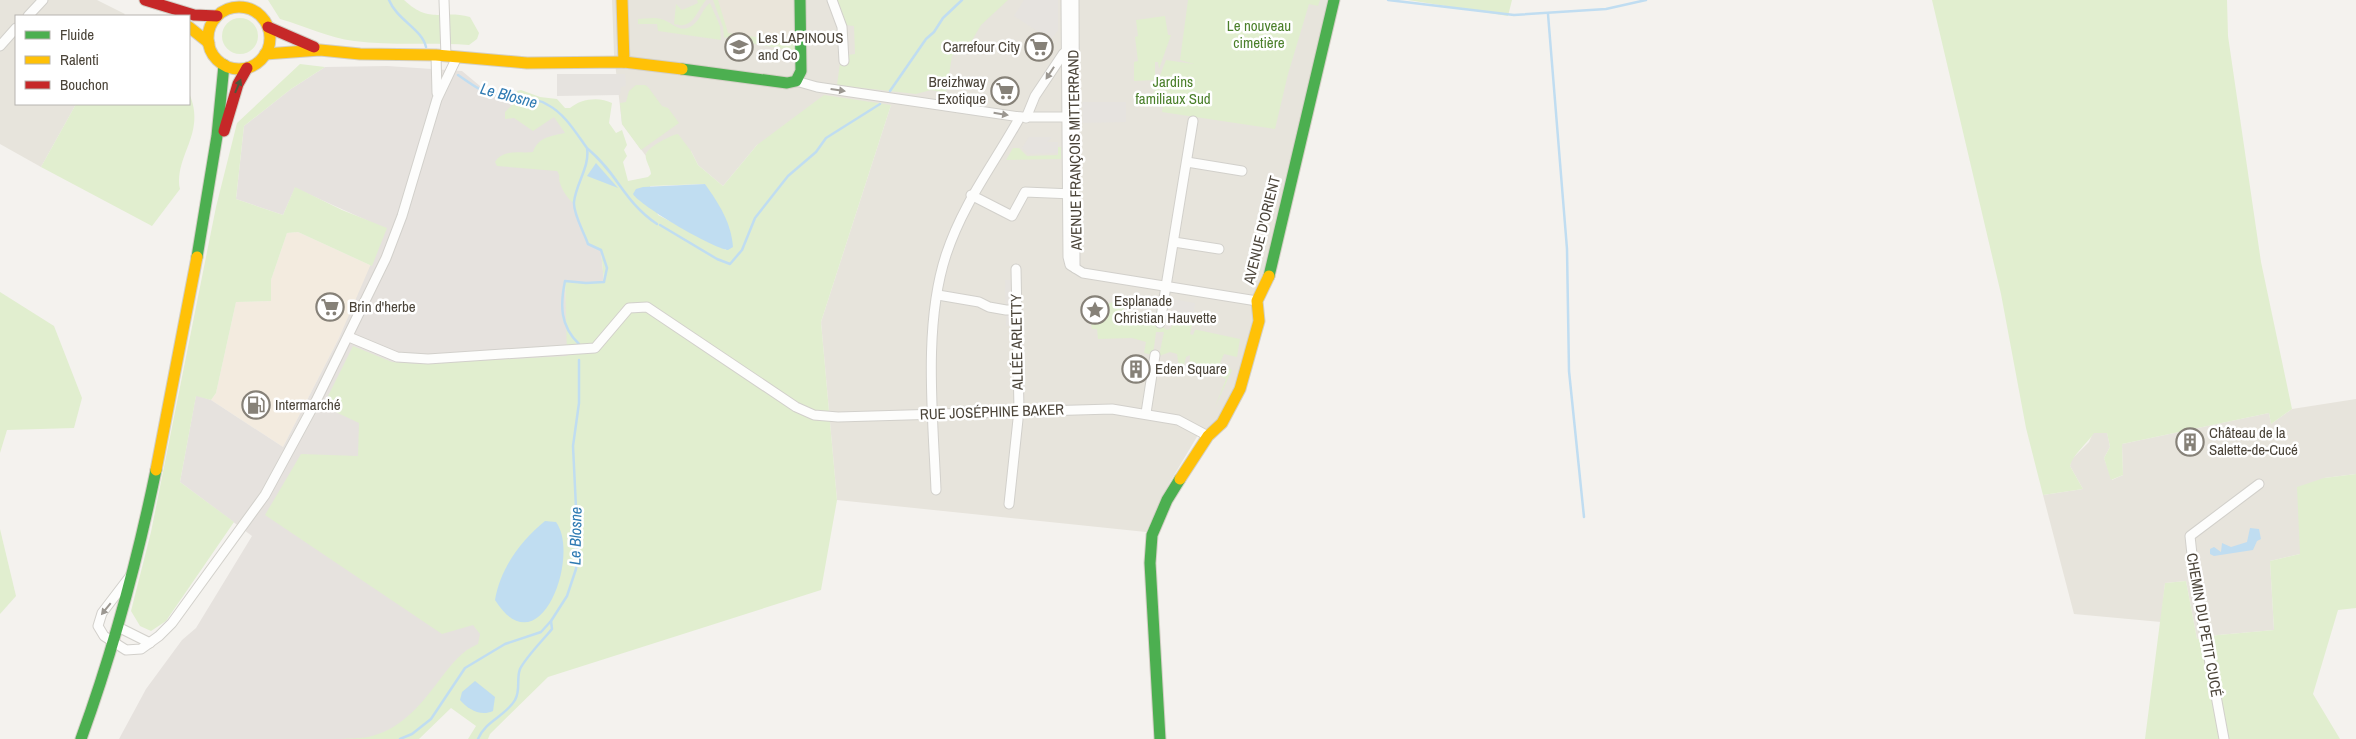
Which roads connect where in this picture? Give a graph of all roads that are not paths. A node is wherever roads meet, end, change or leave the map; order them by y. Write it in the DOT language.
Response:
graph roads {
  1 [pos="43,0"];
  2 [pos="140,0"];
  3 [pos="145,0"];
  4 [pos="256,0"];
  5 [pos="444,0"];
  6 [pos="622,0"];
  7 [pos="800,0"];
  8 [pos="832,0"];
  9 [pos="1066,0"];
  10 [pos="1074,0"];
  11 [pos="1334,0"];
  12 [pos="232,4"];
  13 [pos="257,12"];
  14 [pos="29,15"];
  15 [pos="169,15"];
  16 [pos="217,16"];
  17 [pos="268,27"];
  18 [pos="190,28"];
  19 [pos="15,29"];
  20 [pos="209,43"];
  21 [pos="0,46"];
  22 [pos="1070,48"];
  23 [pos="320,50"];
  24 [pos="265,54"];
  25 [pos="446,56"];
  26 [pos="844,61"];
  27 [pos="624,62"];
  28 [pos="224,65"];
  29 [pos="247,68"];
  30 [pos="796,81"];
  31 [pos="437,99"];
  32 [pos="1071,114"];
  33 [pos="1023,118"];
  34 [pos="1193,121"];
  35 [pos="1187,162"];
  36 [pos="214,166"];
  37 [pos="1242,171"];
  38 [pos="1072,194"];
  39 [pos="971,195"];
  40 [pos="1174,242"];
  41 [pos="1219,249"];
  42 [pos="1016,269"];
  43 [pos="1166,287"];
  44 [pos="938,295"];
  45 [pos="1257,301"];
  46 [pos="1017,310"];
  47 [pos="1160,323"];
  48 [pos="349,337"];
  49 [pos="1155,355"];
  50 [pos="1019,410"];
  51 [pos="933,413"];
  52 [pos="1146,413"];
  53 [pos="1208,436"];
  54 [pos="2259,484"];
  55 [pos="936,490"];
  56 [pos="1009,504"];
  57 [pos="131,575"];
  58 [pos="118,627"];
  59 [pos="114,642"];
  60 [pos="150,643"];
  61 [pos="81,739"];
  62 [pos="1160,739"];
  63 [pos="2224,739"];
  1 -- 14 [label="street"];
  2 -- 15 [label="street"];
  3 -- 16 [label="street"];
  4 -- 13 [label="street"];
  5 -- 25 [label="street"];
  6 -- 27 [label="street"];
  7 -- 30 [label="street"];
  8 -- 26 [label="street"];
  9 -- 22 [label="street, AVENUE FRANÇOIS MITTERRAND"];
  10 -- 22 [label="street, AVENUE FRANÇOIS MITTERRAND"];
  11 -- 45 [label="street, AVENUE D'ORIENT"];
  12 -- 13 [label="street"];
  12 -- 16 [label="street"];
  13 -- 17 [label="street"];
  16 -- 20 [label="street"];
  17 -- 23 [label="street"];
  17 -- 24 [label="street"];
  18 -- 20 [label="street"];
  19 -- 21 [label="street"];
  20 -- 28 [label="street"];
  22 -- 32 [label="street, AVENUE FRANÇOIS MITTERRAND"];
  22 -- 33 [label="street, one-way"];
  23 -- 24 [label="street"];
  23 -- 25 [label="street"];
  24 -- 29 [label="street"];
  25 -- 27 [label="street"];
  25 -- 31 [label="street"];
  25 -- 31 [label="street"];
  27 -- 30 [label="street"];
  28 -- 29 [label="street"];
  28 -- 36 [label="street"];
  36 -- 29 [label="street, one-way"];
  30 -- 33 [label="street, one-way"];
  31 -- 48 [label="street"];
  32 -- 33 [label="street"];
  32 -- 38 [label="street, AVENUE FRANÇOIS MITTERRAND"];
  33 -- 39 [label="street"];
  34 -- 35 [label="street"];
  35 -- 37 [label="street"];
  35 -- 40 [label="street"];
  36 -- 57 [label="street"];
  38 -- 39 [label="street"];
  38 -- 43 [label="street, AVENUE FRANÇOIS MITTERRAND"];
  39 -- 44 [label="street"];
  40 -- 41 [label="street"];
  40 -- 43 [label="street"];
  42 -- 46 [label="street, ALLÉE ARLETTY"];
  43 -- 45 [label="street"];
  43 -- 47 [label="street"];
  44 -- 46 [label="street"];
  44 -- 51 [label="street"];
  45 -- 53 [label="street, AVENUE D'ORIENT"];
  46 -- 50 [label="street, ALLÉE ARLETTY"];
  48 -- 51 [label="street, RUE JOSÉPHINE BAKER"];
  48 -- 60 [label="street"];
  49 -- 52 [label="street"];
  50 -- 51 [label="street, RUE JOSÉPHINE BAKER"];
  50 -- 52 [label="street, RUE JOSÉPHINE BAKER"];
  50 -- 56 [label="street, ALLÉE ARLETTY"];
  51 -- 55 [label="street"];
  52 -- 53 [label="street, RUE JOSÉPHINE BAKER"];
  53 -- 62 [label="street, AVENUE D'ORIENT"];
  54 -- 63 [label="street, CHEMIN DU PETIT CUCÉ"];
  57 -- 58 [label="street"];
  57 -- 59 [label="street, one-way"];
  58 -- 59 [label="street"];
  58 -- 60 [label="street"];
  59 -- 60 [label="street"];
  59 -- 61 [label="street"];
}
